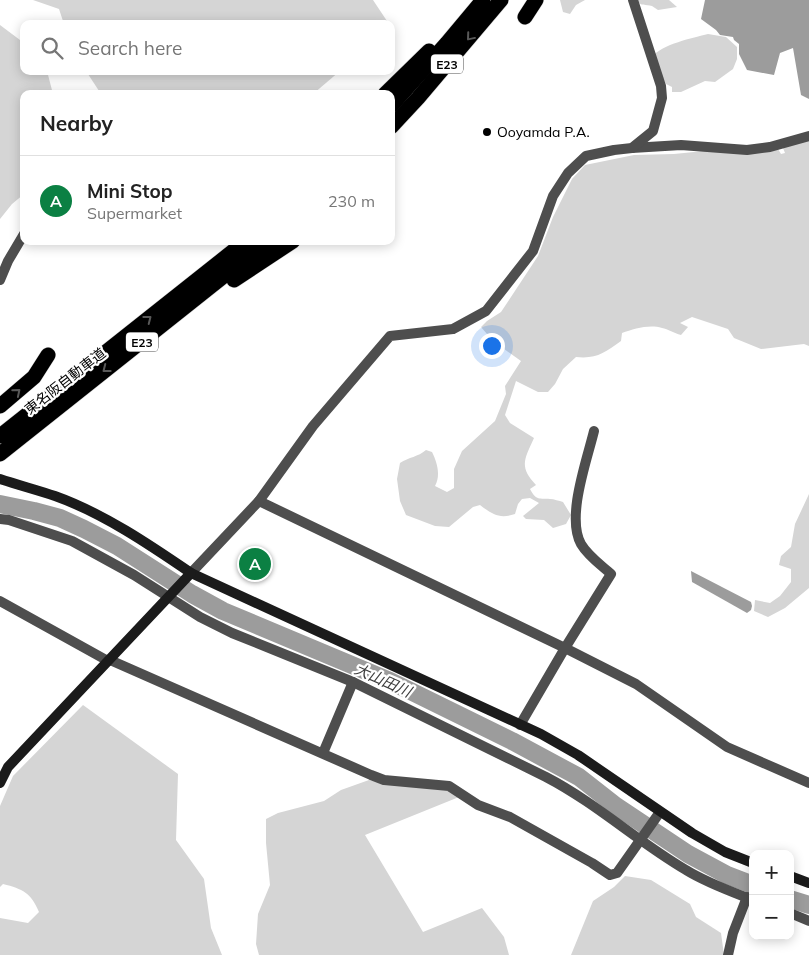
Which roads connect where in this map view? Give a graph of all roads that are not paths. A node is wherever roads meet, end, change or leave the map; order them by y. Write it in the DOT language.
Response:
graph roads {
  1 [pos="482,0"];
  2 [pos="501,0"];
  3 [pos="536,0"];
  4 [pos="633,0"];
  5 [pos="525,17"];
  6 [pos="389,90"];
  7 [pos="395,102"];
  8 [pos="395,123"];
  9 [pos="809,136"];
  10 [pos="632,148"];
  11 [pos="20,241"];
  12 [pos="241,245"];
  13 [pos="263,245"];
  14 [pos="287,245"];
  15 [pos="0,280"];
  16 [pos="184,309"];
  17 [pos="48,355"];
  18 [pos="0,406"];
  19 [pos="594,431"];
  20 [pos="0,436"];
  21 [pos="0,454"];
  22 [pos="0,480"];
  23 [pos="259,500"];
  24 [pos="0,519"];
  25 [pos="190,574"];
  26 [pos="170,596"];
  27 [pos="0,601"];
  28 [pos="565,648"];
  29 [pos="109,660"];
  30 [pos="353,682"];
  31 [pos="520,725"];
  32 [pos="322,753"];
  33 [pos="0,783"];
  34 [pos="809,783"];
  35 [pos="660,812"];
  36 [pos="640,840"];
  37 [pos="749,861"];
  38 [pos="794,877"];
  39 [pos="809,883"];
  40 [pos="749,898"];
  41 [pos="749,900"];
  42 [pos="794,915"];
  43 [pos="809,920"];
  44 [pos="728,955"];
  1 -- 6 [label="highway"];
  1 -- 7 [label="highway, E23"];
  2 -- 8 [label="highway, E23, one-way"];
  3 -- 5 [label="highway"];
  4 -- 10 [label="street"];
  9 -- 10 [label="street"];
  10 -- 23 [label="street"];
  11 -- 15 [label="street"];
  20 -- 12 [label="highway, 東名阪自動車道 / E23, one-way"];
  13 -- 16 [label="highway, 東名阪自動車道 / E23"];
  14 -- 16 [label="highway"];
  16 -- 21 [label="highway, 東名阪自動車道 / E23, one-way"];
  18 -- 17 [label="highway, one-way"];
  19 -- 28 [label="street"];
  22 -- 25 [label="street"];
  23 -- 25 [label="street"];
  23 -- 28 [label="street"];
  24 -- 26 [label="street"];
  25 -- 26 [label="street"];
  25 -- 31 [label="street"];
  26 -- 29 [label="street"];
  26 -- 30 [label="street"];
  27 -- 29 [label="street"];
  28 -- 31 [label="street"];
  28 -- 34 [label="street"];
  29 -- 32 [label="street"];
  29 -- 33 [label="street"];
  30 -- 32 [label="street"];
  30 -- 36 [label="street"];
  31 -- 35 [label="street"];
  32 -- 36 [label="street"];
  35 -- 36 [label="street"];
  35 -- 37 [label="street"];
  36 -- 40 [label="street"];
  38 -- 39 [label="street"];
  41 -- 44 [label="street"];
  42 -- 43 [label="street"];
}
